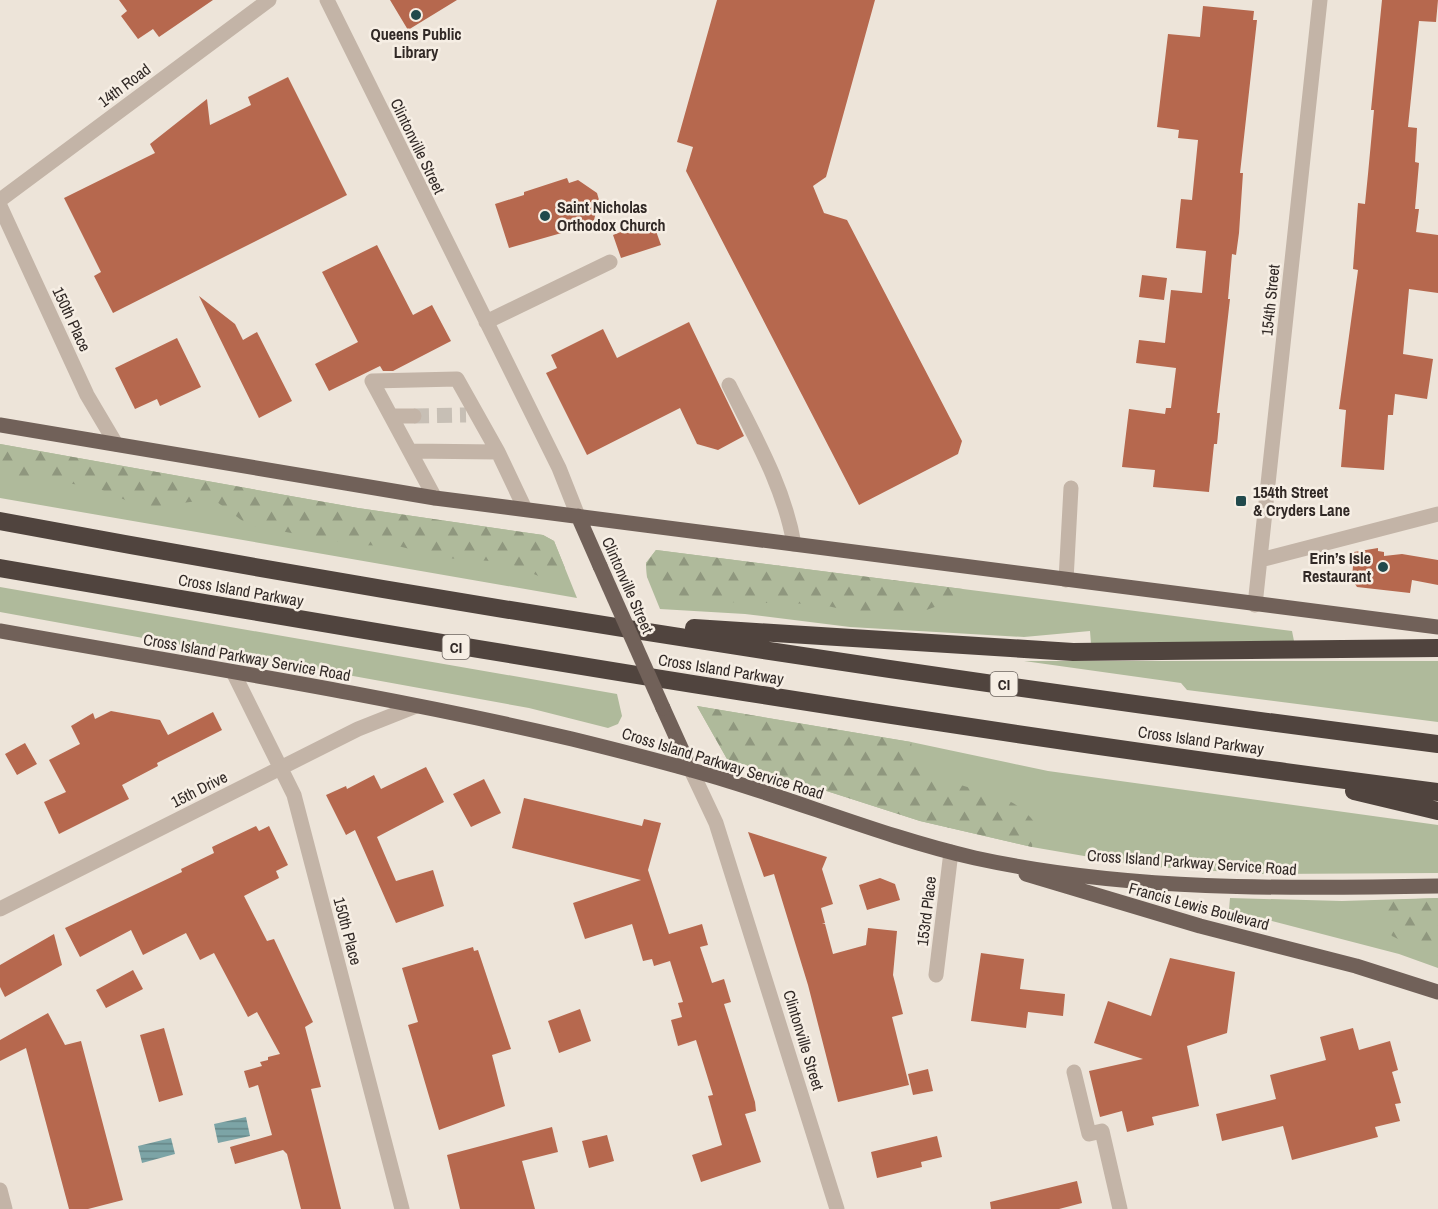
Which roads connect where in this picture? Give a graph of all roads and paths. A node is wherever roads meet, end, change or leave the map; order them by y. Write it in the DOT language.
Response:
graph roads {
  1 [pos="269,0"];
  2 [pos="327,0"];
  3 [pos="1320,0"];
  4 [pos="0,200"];
  5 [pos="0,206"];
  6 [pos="610,262"];
  7 [pos="486,322"];
  8 [pos="729,385"];
  9 [pos="391,416"];
  10 [pos="414,416"];
  11 [pos="0,425"];
  12 [pos="116,444"];
  13 [pos="410,451"];
  14 [pos="498,452"];
  15 [pos="1071,488"];
  16 [pos="435,498"];
  17 [pos="525,509"];
  18 [pos="1438,514"];
  19 [pos="578,516"];
  20 [pos="0,521"];
  21 [pos="794,544"];
  22 [pos="1260,560"];
  23 [pos="0,568"];
  24 [pos="1066,580"];
  25 [pos="1255,605"];
  26 [pos="570,619"];
  27 [pos="1438,627"];
  28 [pos="0,631"];
  29 [pos="1438,648"];
  30 [pos="233,672"];
  31 [pos="416,706"];
  32 [pos="1438,744"];
  33 [pos="1247,766"];
  34 [pos="279,768"];
  35 [pos="691,770"];
  36 [pos="1438,792"];
  37 [pos="1438,811"];
  38 [pos="951,852"];
  39 [pos="1438,886"];
  40 [pos="0,909"];
  41 [pos="936,975"];
  42 [pos="1438,992"];
  43 [pos="1074,1072"];
  44 [pos="0,1190"];
  45 [pos="5,1209"];
  46 [pos="402,1209"];
  47 [pos="837,1209"];
  48 [pos="1120,1209"];
  1 -- 4 [label="street, 14th Road"];
  2 -- 7 [label="street, Clintonville Street"];
  3 -- 22 [label="street, 154th Street"];
  5 -- 12 [label="street, 150th Place"];
  6 -- 7 [label="street"];
  7 -- 19 [label="street, Clintonville Street"];
  8 -- 21 [label="street"];
  9 -- 10 [label="street"];
  9 -- 13 [label="street"];
  9 -- 14 [label="street"];
  11 -- 12 [label="main road"];
  12 -- 16 [label="main road"];
  13 -- 14 [label="street"];
  13 -- 16 [label="street"];
  14 -- 17 [label="street"];
  15 -- 24 [label="street"];
  16 -- 17 [label="main road"];
  17 -- 19 [label="main road"];
  18 -- 22 [label="street"];
  19 -- 21 [label="main road"];
  19 -- 35 [label="main road, Clintonville Street, bridge"];
  20 -- 26 [label="highway, Cross Island Parkway / CI"];
  21 -- 24 [label="main road"];
  22 -- 25 [label="street, 154th Street"];
  23 -- 33 [label="highway, Cross Island Parkway / CI"];
  24 -- 25 [label="main road"];
  25 -- 27 [label="main road"];
  26 -- 29 [label="highway"];
  26 -- 32 [label="highway, Cross Island Parkway / CI"];
  28 -- 30 [label="main road, Cross Island Parkway Service Road"];
  30 -- 31 [label="main road, Cross Island Parkway Service Road"];
  30 -- 34 [label="street, 150th Place"];
  31 -- 34 [label="street, 15th Drive"];
  31 -- 35 [label="main road, Cross Island Parkway Service Road"];
  33 -- 36 [label="highway, Cross Island Parkway / CI"];
  33 -- 37 [label="highway"];
  34 -- 40 [label="street, 15th Drive"];
  34 -- 46 [label="street, 150th Place"];
  35 -- 38 [label="main road, Cross Island Parkway Service Road"];
  35 -- 47 [label="street, Clintonville Street"];
  38 -- 39 [label="main road, Cross Island Parkway Service Road"];
  38 -- 41 [label="street, 153rd Place"];
  38 -- 42 [label="main road, Francis Lewis Boulevard"];
  43 -- 48 [label="street"];
  44 -- 45 [label="street"];
}
